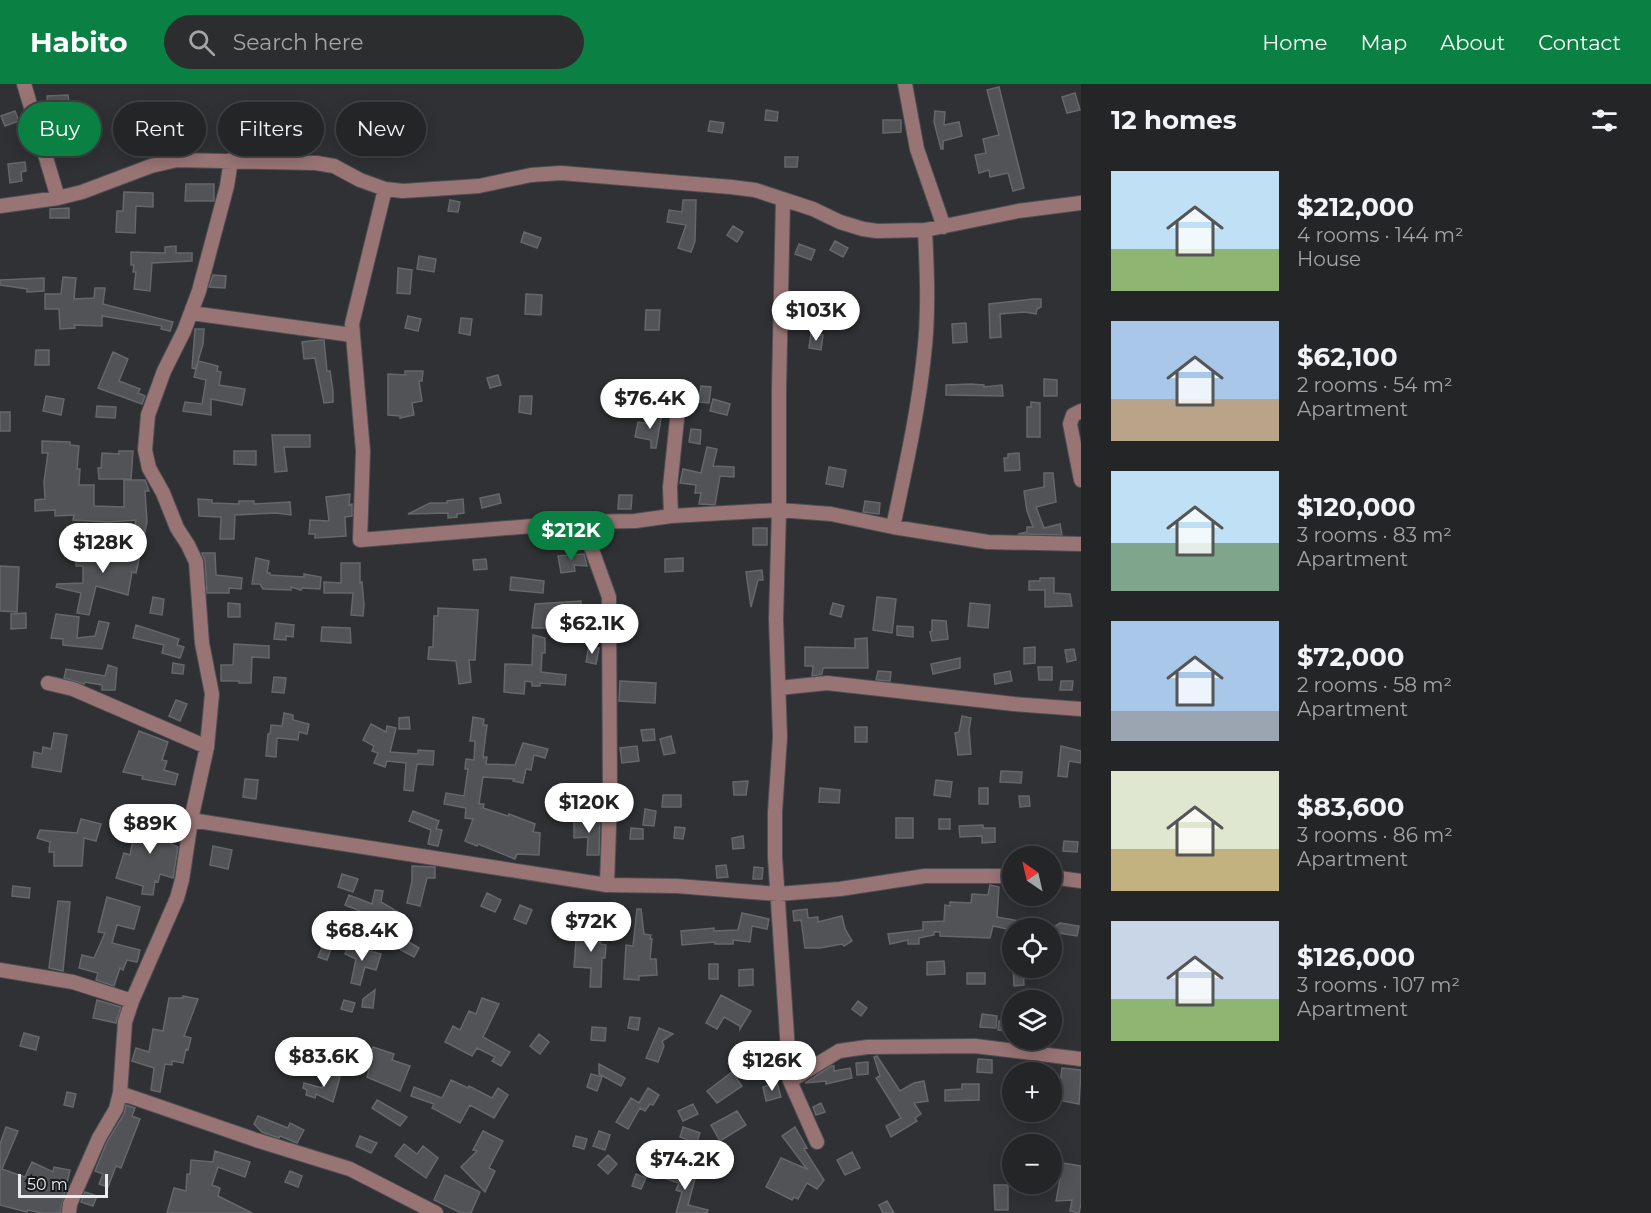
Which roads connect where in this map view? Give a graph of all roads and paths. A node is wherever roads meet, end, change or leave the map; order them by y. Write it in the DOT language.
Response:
graph roads {
  1 [pos="24,84"];
  2 [pos="905,84"];
  3 [pos="231,160"];
  4 [pos="385,189"];
  5 [pos="58,198"];
  6 [pos="783,199"];
  7 [pos="1081,202"];
  8 [pos="0,206"];
  9 [pos="944,227"];
  10 [pos="925,230"];
  11 [pos="191,313"];
  12 [pos="352,335"];
  13 [pos="1081,411"];
  14 [pos="676,418"];
  15 [pos="1081,480"];
  16 [pos="779,510"];
  17 [pos="671,516"];
  18 [pos="582,522"];
  19 [pos="892,527"];
  20 [pos="1081,544"];
  21 [pos="48,683"];
  22 [pos="779,688"];
  23 [pos="1081,709"];
  24 [pos="207,747"];
  25 [pos="191,820"];
  26 [pos="1002,876"];
  27 [pos="1062,878"];
  28 [pos="1081,881"];
  29 [pos="607,885"];
  30 [pos="778,894"];
  31 [pos="0,970"];
  32 [pos="132,1001"];
  33 [pos="1081,1059"];
  34 [pos="790,1081"];
  35 [pos="120,1093"];
  36 [pos="817,1142"];
  37 [pos="69,1213"];
  38 [pos="436,1213"];
  1 -- 5 [label="street"];
  2 -- 9 [label="street"];
  3 -- 4 [label="street"];
  3 -- 5 [label="street"];
  3 -- 11 [label="street"];
  4 -- 6 [label="street"];
  4 -- 12 [label="street"];
  5 -- 8 [label="street"];
  6 -- 10 [label="street"];
  6 -- 16 [label="street"];
  7 -- 9 [label="street"];
  9 -- 10 [label="street"];
  10 -- 19 [label="street"];
  11 -- 12 [label="street"];
  11 -- 24 [label="street"];
  12 -- 18 [label="street"];
  13 -- 15 [label="street"];
  14 -- 17 [label="street"];
  16 -- 17 [label="street"];
  16 -- 19 [label="street"];
  16 -- 22 [label="street"];
  17 -- 18 [label="street"];
  18 -- 29 [label="street"];
  19 -- 20 [label="street"];
  21 -- 24 [label="street"];
  22 -- 23 [label="street"];
  22 -- 30 [label="street"];
  24 -- 25 [label="street"];
  25 -- 29 [label="street"];
  25 -- 32 [label="street"];
  26 -- 30 [label="street"];
  27 -- 28 [label="street"];
  29 -- 30 [label="street"];
  30 -- 34 [label="street"];
  31 -- 32 [label="street"];
  32 -- 35 [label="street"];
  33 -- 34 [label="street"];
  34 -- 36 [label="street"];
  35 -- 37 [label="street"];
  35 -- 38 [label="street"];
}
